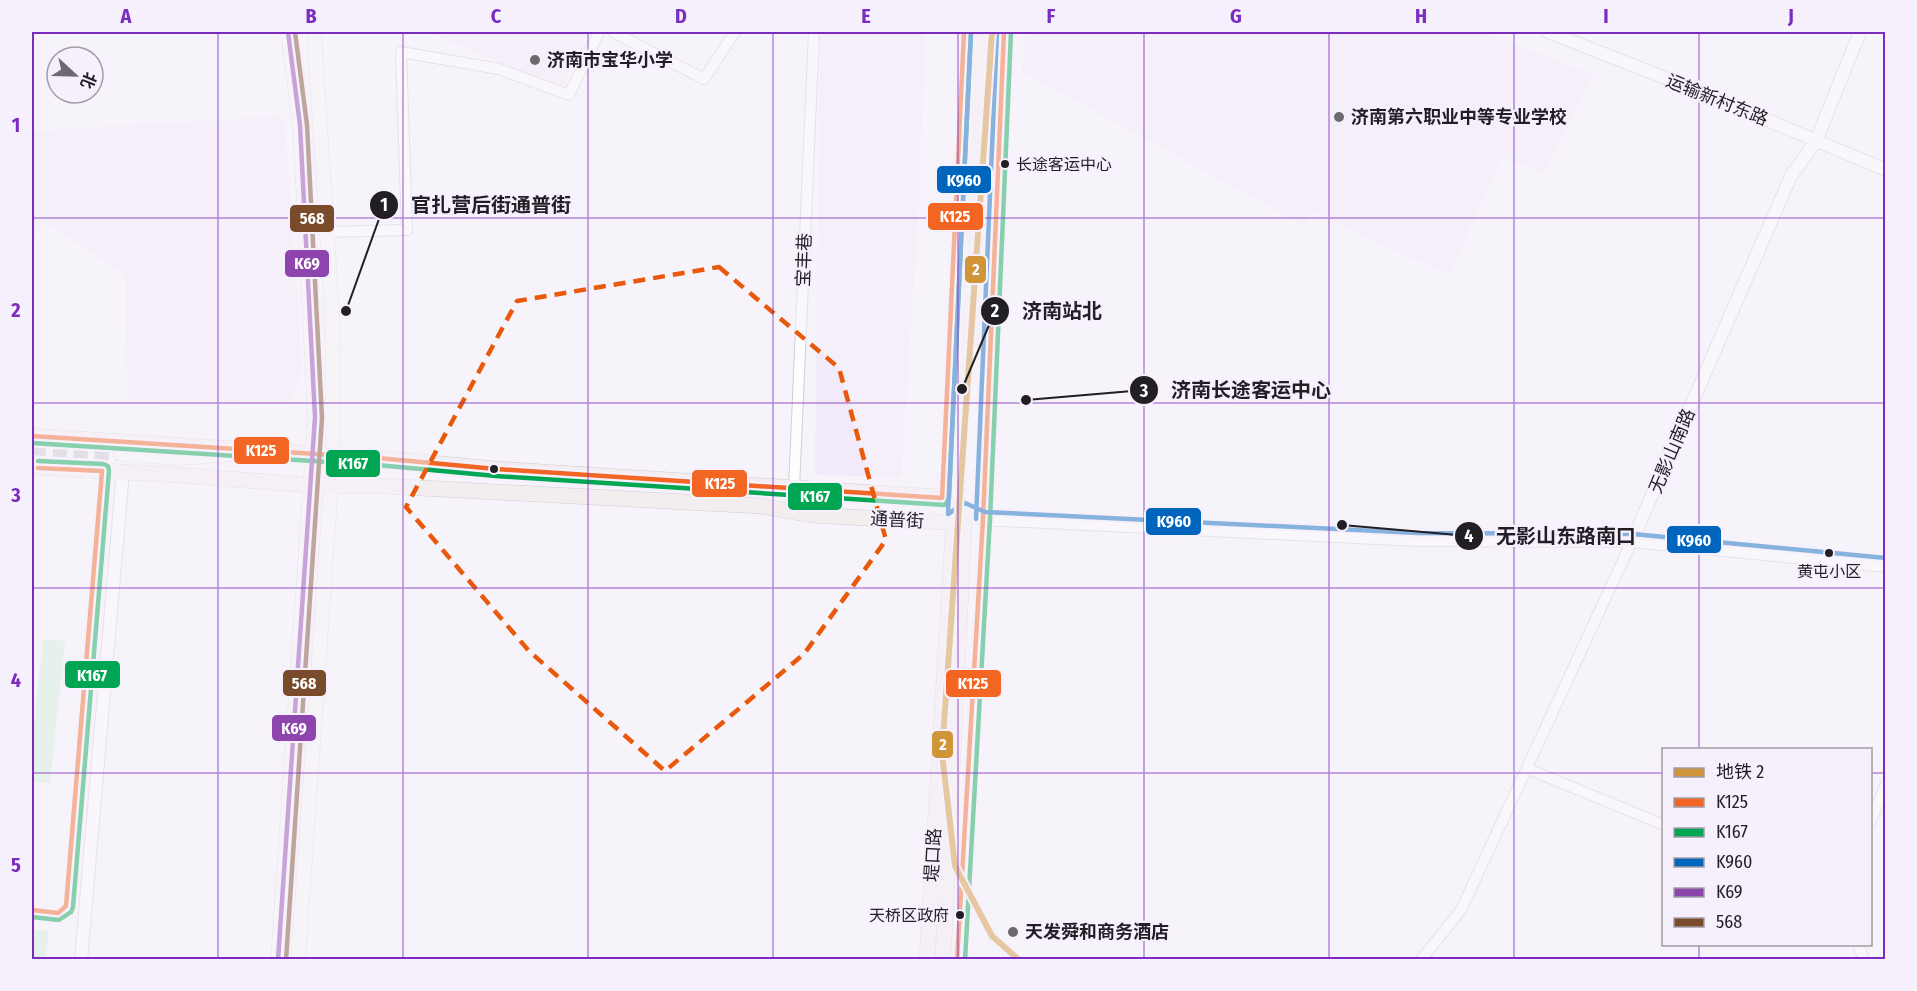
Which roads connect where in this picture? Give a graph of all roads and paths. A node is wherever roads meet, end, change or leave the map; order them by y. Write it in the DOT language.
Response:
graph roads {
  1 [pos="288,32"];
  2 [pos="314,32"];
  3 [pos="599,32"];
  4 [pos="613,32"];
  5 [pos="735,32"];
  6 [pos="814,32"];
  7 [pos="978,32"];
  8 [pos="989,32"];
  9 [pos="1548,32"];
  10 [pos="1860,32"];
  11 [pos="1816,141"];
  12 [pos="1886,170"];
  13 [pos="328,232"];
  14 [pos="32,436"];
  15 [pos="279,452"];
  16 [pos="121,454"];
  17 [pos="313,454"];
  18 [pos="333,456"];
  19 [pos="32,467"];
  20 [pos="123,471"];
  21 [pos="310,485"];
  22 [pos="331,486"];
  23 [pos="794,488"];
  24 [pos="960,504"];
  25 [pos="953,522"];
  26 [pos="1632,542"];
  27 [pos="1886,566"];
  28 [pos="1528,769"];
  29 [pos="1886,784"];
  30 [pos="1872,818"];
  31 [pos="1662,824"];
  32 [pos="1858,946"];
  33 [pos="81,960"];
  34 [pos="278,960"];
  35 [pos="298,960"];
  36 [pos="927,960"];
  37 [pos="943,960"];
  38 [pos="1421,960"];
  39 [pos="1864,960"];
  1 -- 17 [label="main road"];
  2 -- 13 [label="main road"];
  3 -- 13 [label="street"];
  4 -- 5 [label="street"];
  6 -- 23 [label="street, 宝丰巷"];
  7 -- 24 [label="main road, 堤口路"];
  8 -- 24 [label="main road, 堤口路"];
  9 -- 11 [label="street, 运输新村东路"];
  10 -- 11 [label="street, 无影山南路"];
  11 -- 12 [label="street, 运输新村东路"];
  11 -- 26 [label="street, 无影山南路"];
  13 -- 18 [label="main road"];
  14 -- 15 [label="main road, 通普街"];
  15 -- 16 [label="main road"];
  15 -- 17 [label="main road, 通普街"];
  17 -- 18 [label="main road, 通普街"];
  17 -- 21 [label="main road"];
  18 -- 22 [label="main road"];
  18 -- 23 [label="main road, 通普街"];
  19 -- 20 [label="main road, 通普街"];
  20 -- 21 [label="main road, 通普街"];
  20 -- 33 [label="street"];
  21 -- 22 [label="main road, 通普街"];
  21 -- 34 [label="main road"];
  22 -- 25 [label="main road, 通普街"];
  22 -- 35 [label="main road"];
  23 -- 24 [label="main road, 通普街"];
  24 -- 25 [label="main road, 堤口路"];
  24 -- 26 [label="street"];
  24 -- 37 [label="main road, 堤口路"];
  25 -- 36 [label="main road, 堤口路"];
  26 -- 27 [label="street"];
  26 -- 28 [label="street, 无影山南路"];
  28 -- 31 [label="street"];
  28 -- 38 [label="street, 无影山南路"];
  29 -- 30 [label="street"];
  32 -- 39 [label="street"];
}
